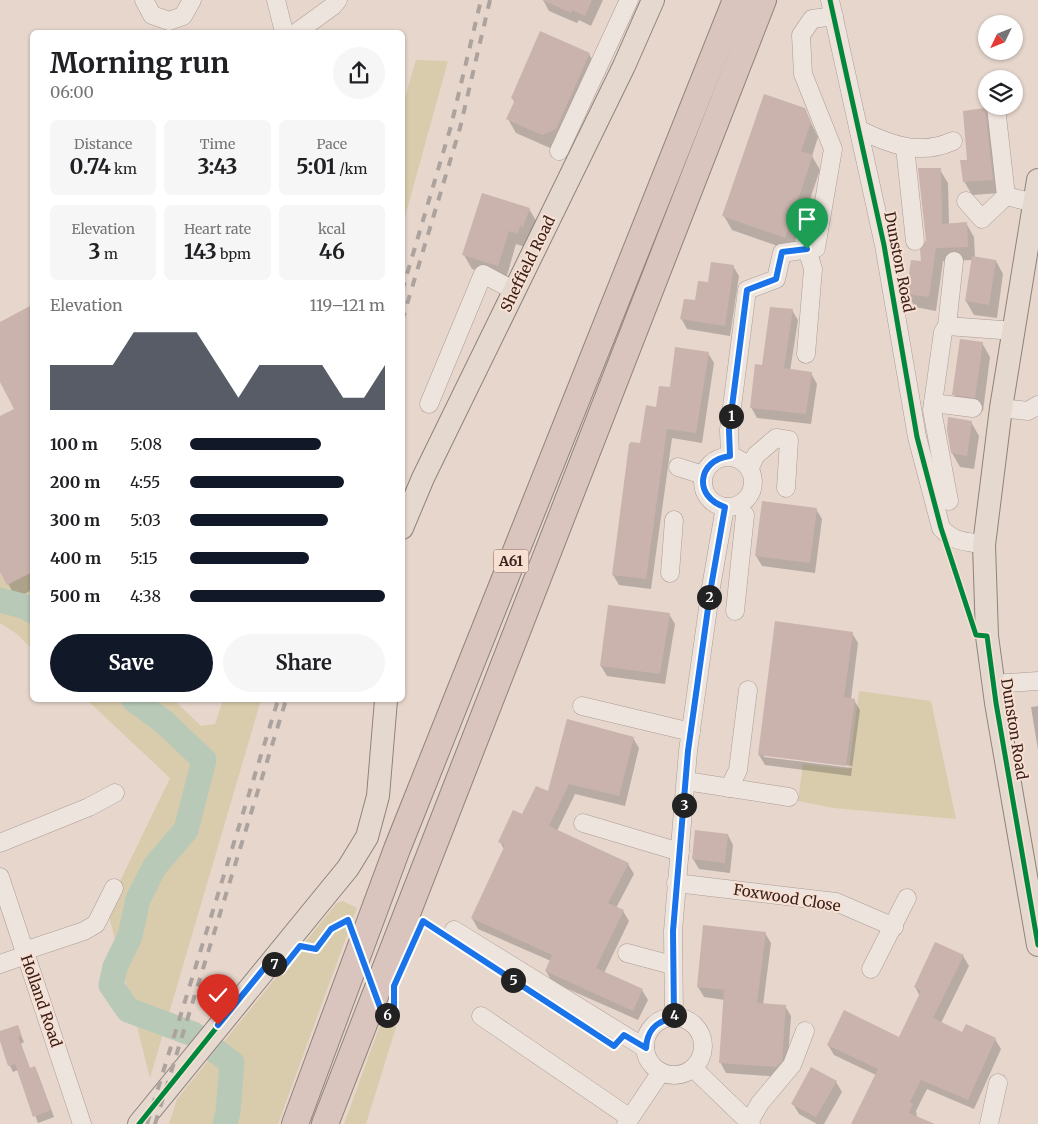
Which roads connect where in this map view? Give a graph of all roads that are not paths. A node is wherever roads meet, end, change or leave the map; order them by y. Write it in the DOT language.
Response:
graph roads {
  1 [pos="144,0"];
  2 [pos="192,0"];
  3 [pos="276,0"];
  4 [pos="338,0"];
  5 [pos="628,0"];
  6 [pos="652,0"];
  7 [pos="736,0"];
  8 [pos="762,0"];
  9 [pos="832,8"];
  10 [pos="284,30"];
  11 [pos="300,30"];
  12 [pos="997,115"];
  13 [pos="860,130"];
  14 [pos="953,141"];
  15 [pos="905,147"];
  16 [pos="559,150"];
  17 [pos="1038,180"];
  18 [pos="1006,196"];
  19 [pos="966,201"];
  20 [pos="1035,215"];
  21 [pos="915,241"];
  22 [pos="812,249"];
  23 [pos="954,261"];
  24 [pos="515,291"];
  25 [pos="946,326"];
  26 [pos="1015,330"];
  27 [pos="806,354"];
  28 [pos="933,403"];
  29 [pos="429,404"];
  30 [pos="1038,405"];
  31 [pos="973,408"];
  32 [pos="1001,408"];
  33 [pos="730,456"];
  34 [pos="678,467"];
  35 [pos="750,468"];
  36 [pos="704,475"];
  37 [pos="786,488"];
  38 [pos="949,501"];
  39 [pos="725,507"];
  40 [pos="745,515"];
  41 [pos="674,520"];
  42 [pos="405,521"];
  43 [pos="984,545"];
  44 [pos="670,573"];
  45 [pos="711,587"];
  46 [pos="737,591"];
  47 [pos="735,612"];
  48 [pos="1038,681"];
  49 [pos="993,684"];
  50 [pos="748,690"];
  51 [pos="386,702"];
  52 [pos="582,706"];
  53 [pos="691,732"];
  54 [pos="686,781"];
  55 [pos="729,788"];
  56 [pos="115,793"];
  57 [pos="789,797"];
  58 [pos="583,823"];
  59 [pos="0,843"];
  60 [pos="680,852"];
  61 [pos="0,878"];
  62 [pos="676,883"];
  63 [pos="114,888"];
  64 [pos="907,898"];
  65 [pos="894,927"];
  66 [pos="454,930"];
  67 [pos="1038,945"];
  68 [pos="25,953"];
  69 [pos="627,953"];
  70 [pos="0,964"];
  71 [pos="672,965"];
  72 [pos="871,969"];
  73 [pos="481,1016"];
  74 [pos="674,1018"];
  75 [pos="805,1031"];
  76 [pos="646,1048"];
  77 [pos="693,1068"];
  78 [pos="661,1072"];
  79 [pos="998,1083"];
  80 [pos="628,1121"];
  81 [pos="750,1123"];
  82 [pos="82,1124"];
  83 [pos="139,1124"];
  84 [pos="295,1124"];
  85 [pos="325,1124"];
  86 [pos="989,1124"];
  1 -- 2 [label="street"];
  3 -- 10 [label="street"];
  4 -- 11 [label="street"];
  5 -- 16 [label="street"];
  6 -- 24 [label="main road, Sheffield Road"];
  7 -- 84 [label="highway, A61"];
  8 -- 85 [label="highway, A61"];
  9 -- 13 [label="street, Dunston Road"];
  9 -- 22 [label="street"];
  12 -- 18 [label="street"];
  13 -- 15 [label="street"];
  13 -- 43 [label="street, Dunston Road"];
  14 -- 15 [label="street"];
  15 -- 21 [label="street"];
  17 -- 20 [label="main road, Dunston Road"];
  18 -- 19 [label="street"];
  18 -- 20 [label="street"];
  20 -- 26 [label="main road, Dunston Road"];
  22 -- 27 [label="street"];
  22 -- 33 [label="street"];
  23 -- 25 [label="street"];
  24 -- 29 [label="street"];
  24 -- 42 [label="main road, Sheffield Road"];
  25 -- 26 [label="street"];
  25 -- 28 [label="street"];
  26 -- 32 [label="main road, Dunston Road"];
  28 -- 31 [label="street"];
  28 -- 38 [label="street"];
  30 -- 32 [label="street"];
  32 -- 43 [label="main road, Dunston Road"];
  33 -- 35 [label="street"];
  33 -- 36 [label="street"];
  34 -- 36 [label="street"];
  35 -- 37 [label="street"];
  35 -- 39 [label="street"];
  36 -- 39 [label="street"];
  39 -- 45 [label="street"];
  40 -- 46 [label="street"];
  41 -- 44 [label="street"];
  43 -- 49 [label="main road, Dunston Road"];
  45 -- 46 [label="street"];
  45 -- 53 [label="street"];
  46 -- 47 [label="street"];
  48 -- 49 [label="street"];
  49 -- 67 [label="main road, Dunston Road"];
  50 -- 55 [label="street"];
  51 -- 83 [label="main road"];
  52 -- 53 [label="street"];
  53 -- 54 [label="street"];
  54 -- 55 [label="street"];
  54 -- 60 [label="street"];
  55 -- 57 [label="street"];
  56 -- 59 [label="street"];
  58 -- 60 [label="street"];
  60 -- 62 [label="street"];
  61 -- 68 [label="street, Holland Road"];
  62 -- 65 [label="street, Foxwood Close"];
  62 -- 71 [label="street"];
  63 -- 68 [label="street"];
  64 -- 65 [label="street"];
  65 -- 72 [label="street"];
  66 -- 76 [label="street"];
  68 -- 70 [label="street"];
  68 -- 82 [label="street, Holland Road"];
  69 -- 71 [label="street"];
  71 -- 74 [label="street"];
  73 -- 80 [label="street"];
  74 -- 76 [label="street"];
  74 -- 77 [label="street"];
  75 -- 81 [label="street"];
  76 -- 78 [label="street"];
  77 -- 78 [label="street"];
  77 -- 81 [label="street"];
  78 -- 80 [label="street"];
  79 -- 86 [label="street"];
}
